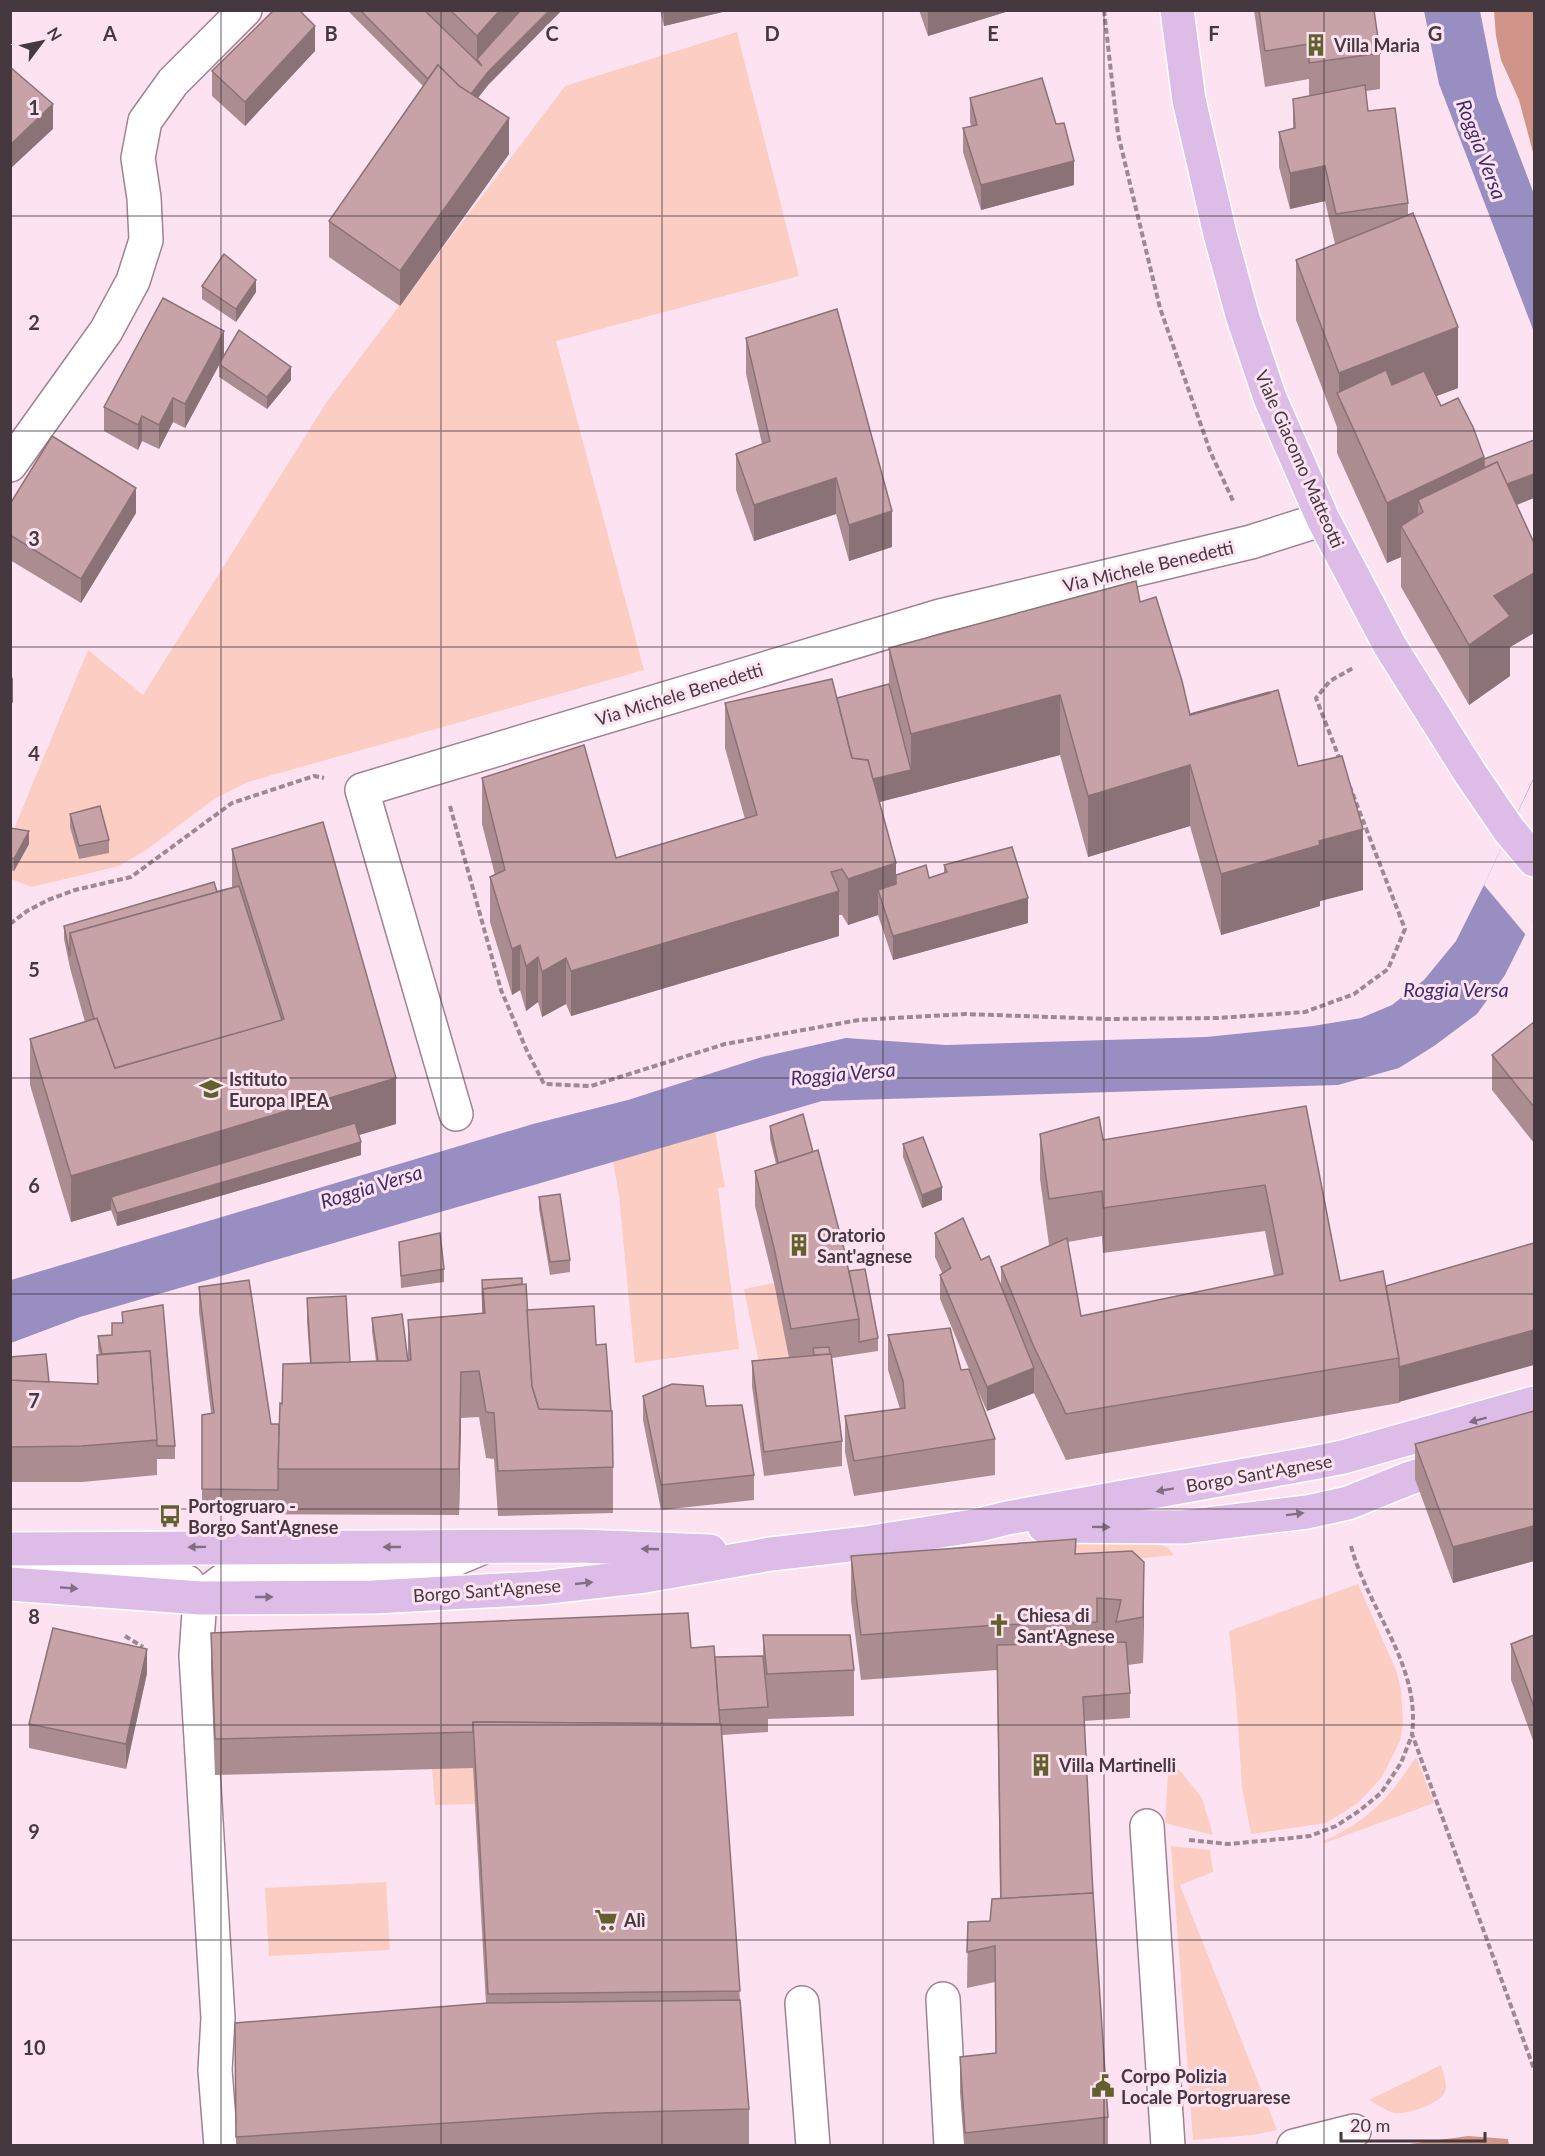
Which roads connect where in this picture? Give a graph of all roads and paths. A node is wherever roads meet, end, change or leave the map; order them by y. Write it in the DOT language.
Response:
graph roads {
  1 [pos="245,10"];
  2 [pos="1104,10"];
  3 [pos="1177,10"];
  4 [pos="10,465"];
  5 [pos="1323,519"];
  6 [pos="1251,542"];
  7 [pos="1390,646"];
  8 [pos="439,766"];
  9 [pos="1343,770"];
  10 [pos="1347,780"];
  11 [pos="362,790"];
  12 [pos="1534,860"];
  13 [pos="10,924"];
  14 [pos="456,1114"];
  15 [pos="1534,1403"];
  16 [pos="1534,1441"];
  17 [pos="979,1526"];
  18 [pos="1349,1537"];
  19 [pos="485,1547"];
  20 [pos="13,1549"];
  21 [pos="771,1554"];
  22 [pos="10,1584"];
  23 [pos="200,1598"];
  24 [pos="1412,1734"];
  25 [pos="1147,1831"];
  26 [pos="943,1999"];
  27 [pos="802,2003"];
  28 [pos="1534,2069"];
  29 [pos="1354,2132"];
  30 [pos="221,2145"];
  31 [pos="813,2145"];
  32 [pos="951,2145"];
  33 [pos="1168,2145"];
  34 [pos="1294,2145"];
  1 -- 4 [label="street"];
  2 -- 6 [label="path"];
  3 -- 5 [label="main road, Viale Giacomo Matteotti"];
  5 -- 6 [label="street, Via Michele Benedetti"];
  5 -- 7 [label="main road, Viale Giacomo Matteotti"];
  6 -- 8 [label="street, Via Michele Benedetti"];
  7 -- 9 [label="path"];
  7 -- 12 [label="main road, Viale Giacomo Matteotti"];
  8 -- 10 [label="path"];
  8 -- 11 [label="street, Via Michele Benedetti"];
  11 -- 13 [label="path"];
  11 -- 14 [label="street"];
  15 -- 17 [label="main road, Borgo Sant'Agnese, one-way"];
  17 -- 16 [label="main road, Borgo Sant'Agnese, one-way"];
  17 -- 21 [label="main road, Borgo Sant'Agnese"];
  18 -- 24 [label="path"];
  19 -- 20 [label="main road, Borgo Sant'Agnese, one-way"];
  21 -- 19 [label="main road, Borgo Sant'Agnese, one-way"];
  19 -- 23 [label="street, Borgo Sant'Agnese"];
  20 -- 23 [label="street, Borgo Sant'Agnese"];
  23 -- 21 [label="main road, Borgo Sant'Agnese, one-way"];
  22 -- 23 [label="main road, Borgo Sant'Agnese, one-way"];
  23 -- 30 [label="street"];
  24 -- 25 [label="path"];
  24 -- 28 [label="path"];
  25 -- 33 [label="street"];
  26 -- 32 [label="street"];
  27 -- 31 [label="street"];
  29 -- 34 [label="street"];
}
